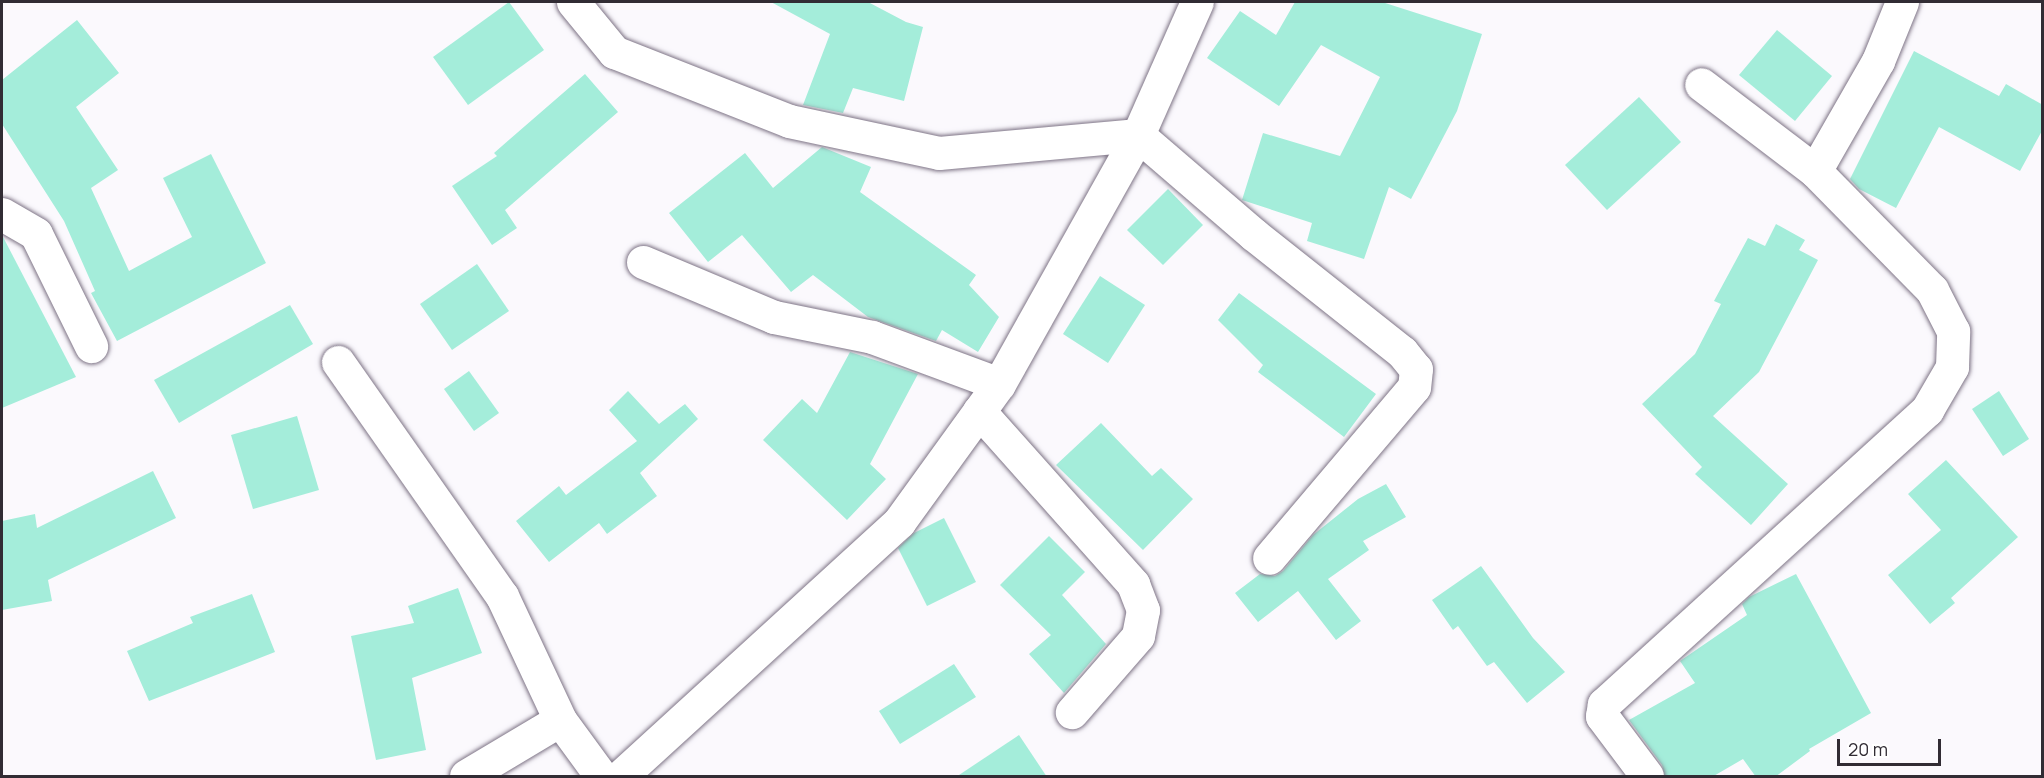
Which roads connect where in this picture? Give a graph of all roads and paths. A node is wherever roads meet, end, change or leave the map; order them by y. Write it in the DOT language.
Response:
graph roads {
  1 [pos="573,2"];
  2 [pos="1197,2"];
  3 [pos="1902,2"];
  4 [pos="1701,84"];
  5 [pos="1138,135"];
  6 [pos="1815,171"];
  7 [pos="2,214"];
  8 [pos="644,262"];
  9 [pos="91,346"];
  10 [pos="338,362"];
  11 [pos="999,384"];
  12 [pos="979,411"];
  13 [pos="1269,558"];
  14 [pos="1072,712"];
  15 [pos="560,720"];
  16 [pos="466,777"];
  17 [pos="601,777"];
  18 [pos="621,777"];
  19 [pos="1647,777"];
  1 -- 5 [label="street"];
  2 -- 5 [label="street"];
  3 -- 6 [label="street"];
  4 -- 6 [label="street"];
  5 -- 11 [label="street"];
  5 -- 13 [label="street"];
  6 -- 19 [label="street"];
  7 -- 9 [label="street"];
  8 -- 11 [label="street"];
  10 -- 15 [label="street"];
  11 -- 12 [label="street"];
  12 -- 14 [label="street"];
  12 -- 18 [label="street"];
  15 -- 16 [label="street"];
  15 -- 17 [label="street"];
}
